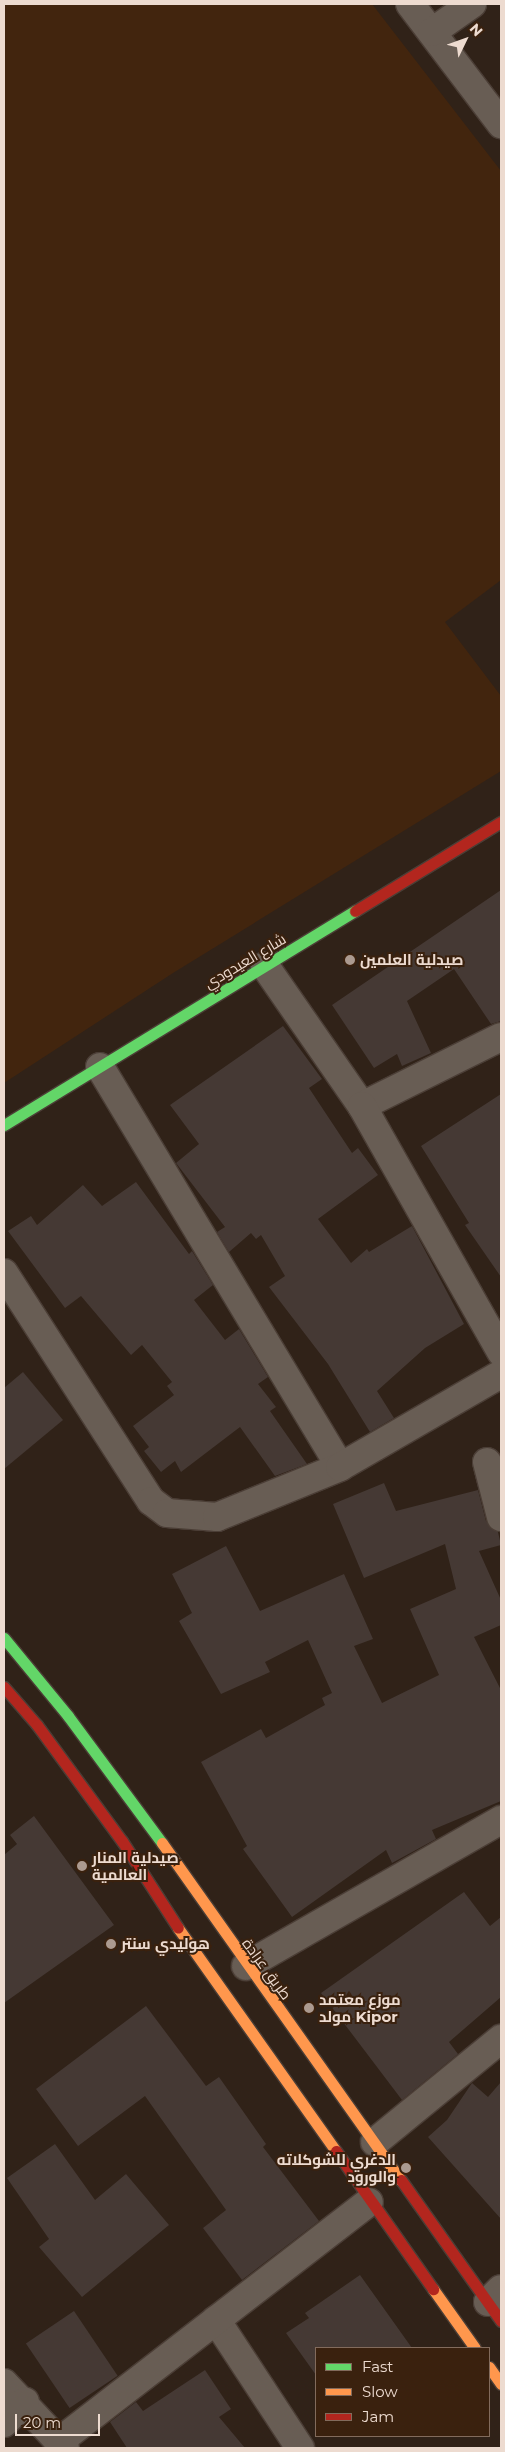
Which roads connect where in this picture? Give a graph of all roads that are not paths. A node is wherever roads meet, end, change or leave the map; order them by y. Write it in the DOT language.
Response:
graph roads {
  1 [pos="410,4"];
  2 [pos="472,4"];
  3 [pos="432,32"];
  4 [pos="501,124"];
  5 [pos="501,822"];
  6 [pos="266,966"];
  7 [pos="501,1038"];
  8 [pos="100,1066"];
  9 [pos="362,1106"];
  10 [pos="4,1125"];
  11 [pos="4,1273"];
  12 [pos="501,1352"];
  13 [pos="501,1374"];
  14 [pos="487,1462"];
  15 [pos="340,1467"];
  16 [pos="501,1517"];
  17 [pos="4,1638"];
  18 [pos="4,1687"];
  19 [pos="501,1820"];
  20 [pos="246,1966"];
  21 [pos="501,2039"];
  22 [pos="376,2142"];
  23 [pos="369,2202"];
  24 [pos="497,2304"];
  25 [pos="216,2320"];
  26 [pos="474,2347"];
  27 [pos="490,2368"];
  28 [pos="4,2383"];
  29 [pos="501,2384"];
  30 [pos="25,2402"];
  31 [pos="4,2423"];
  32 [pos="63,2444"];
  33 [pos="300,2448"];
  1 -- 3 [label="street"];
  2 -- 3 [label="street"];
  3 -- 4 [label="street"];
  5 -- 6 [label="main road, شارع العيدودي"];
  6 -- 8 [label="main road, شارع العيدودي"];
  6 -- 9 [label="street"];
  7 -- 9 [label="street"];
  8 -- 10 [label="main road, شارع العيدودي"];
  8 -- 15 [label="street"];
  9 -- 12 [label="street"];
  11 -- 15 [label="street"];
  13 -- 15 [label="street"];
  14 -- 16 [label="street"];
  17 -- 20 [label="main road, طريق عرادة"];
  18 -- 23 [label="main road"];
  19 -- 20 [label="street"];
  20 -- 22 [label="main road, طريق عرادة"];
  21 -- 22 [label="street"];
  22 -- 24 [label="main road, طريق عرادة"];
  23 -- 25 [label="street"];
  23 -- 26 [label="main road"];
  25 -- 32 [label="street"];
  25 -- 33 [label="street"];
  27 -- 29 [label="main road"];
  28 -- 30 [label="street"];
  30 -- 31 [label="street"];
  30 -- 32 [label="street"];
}
